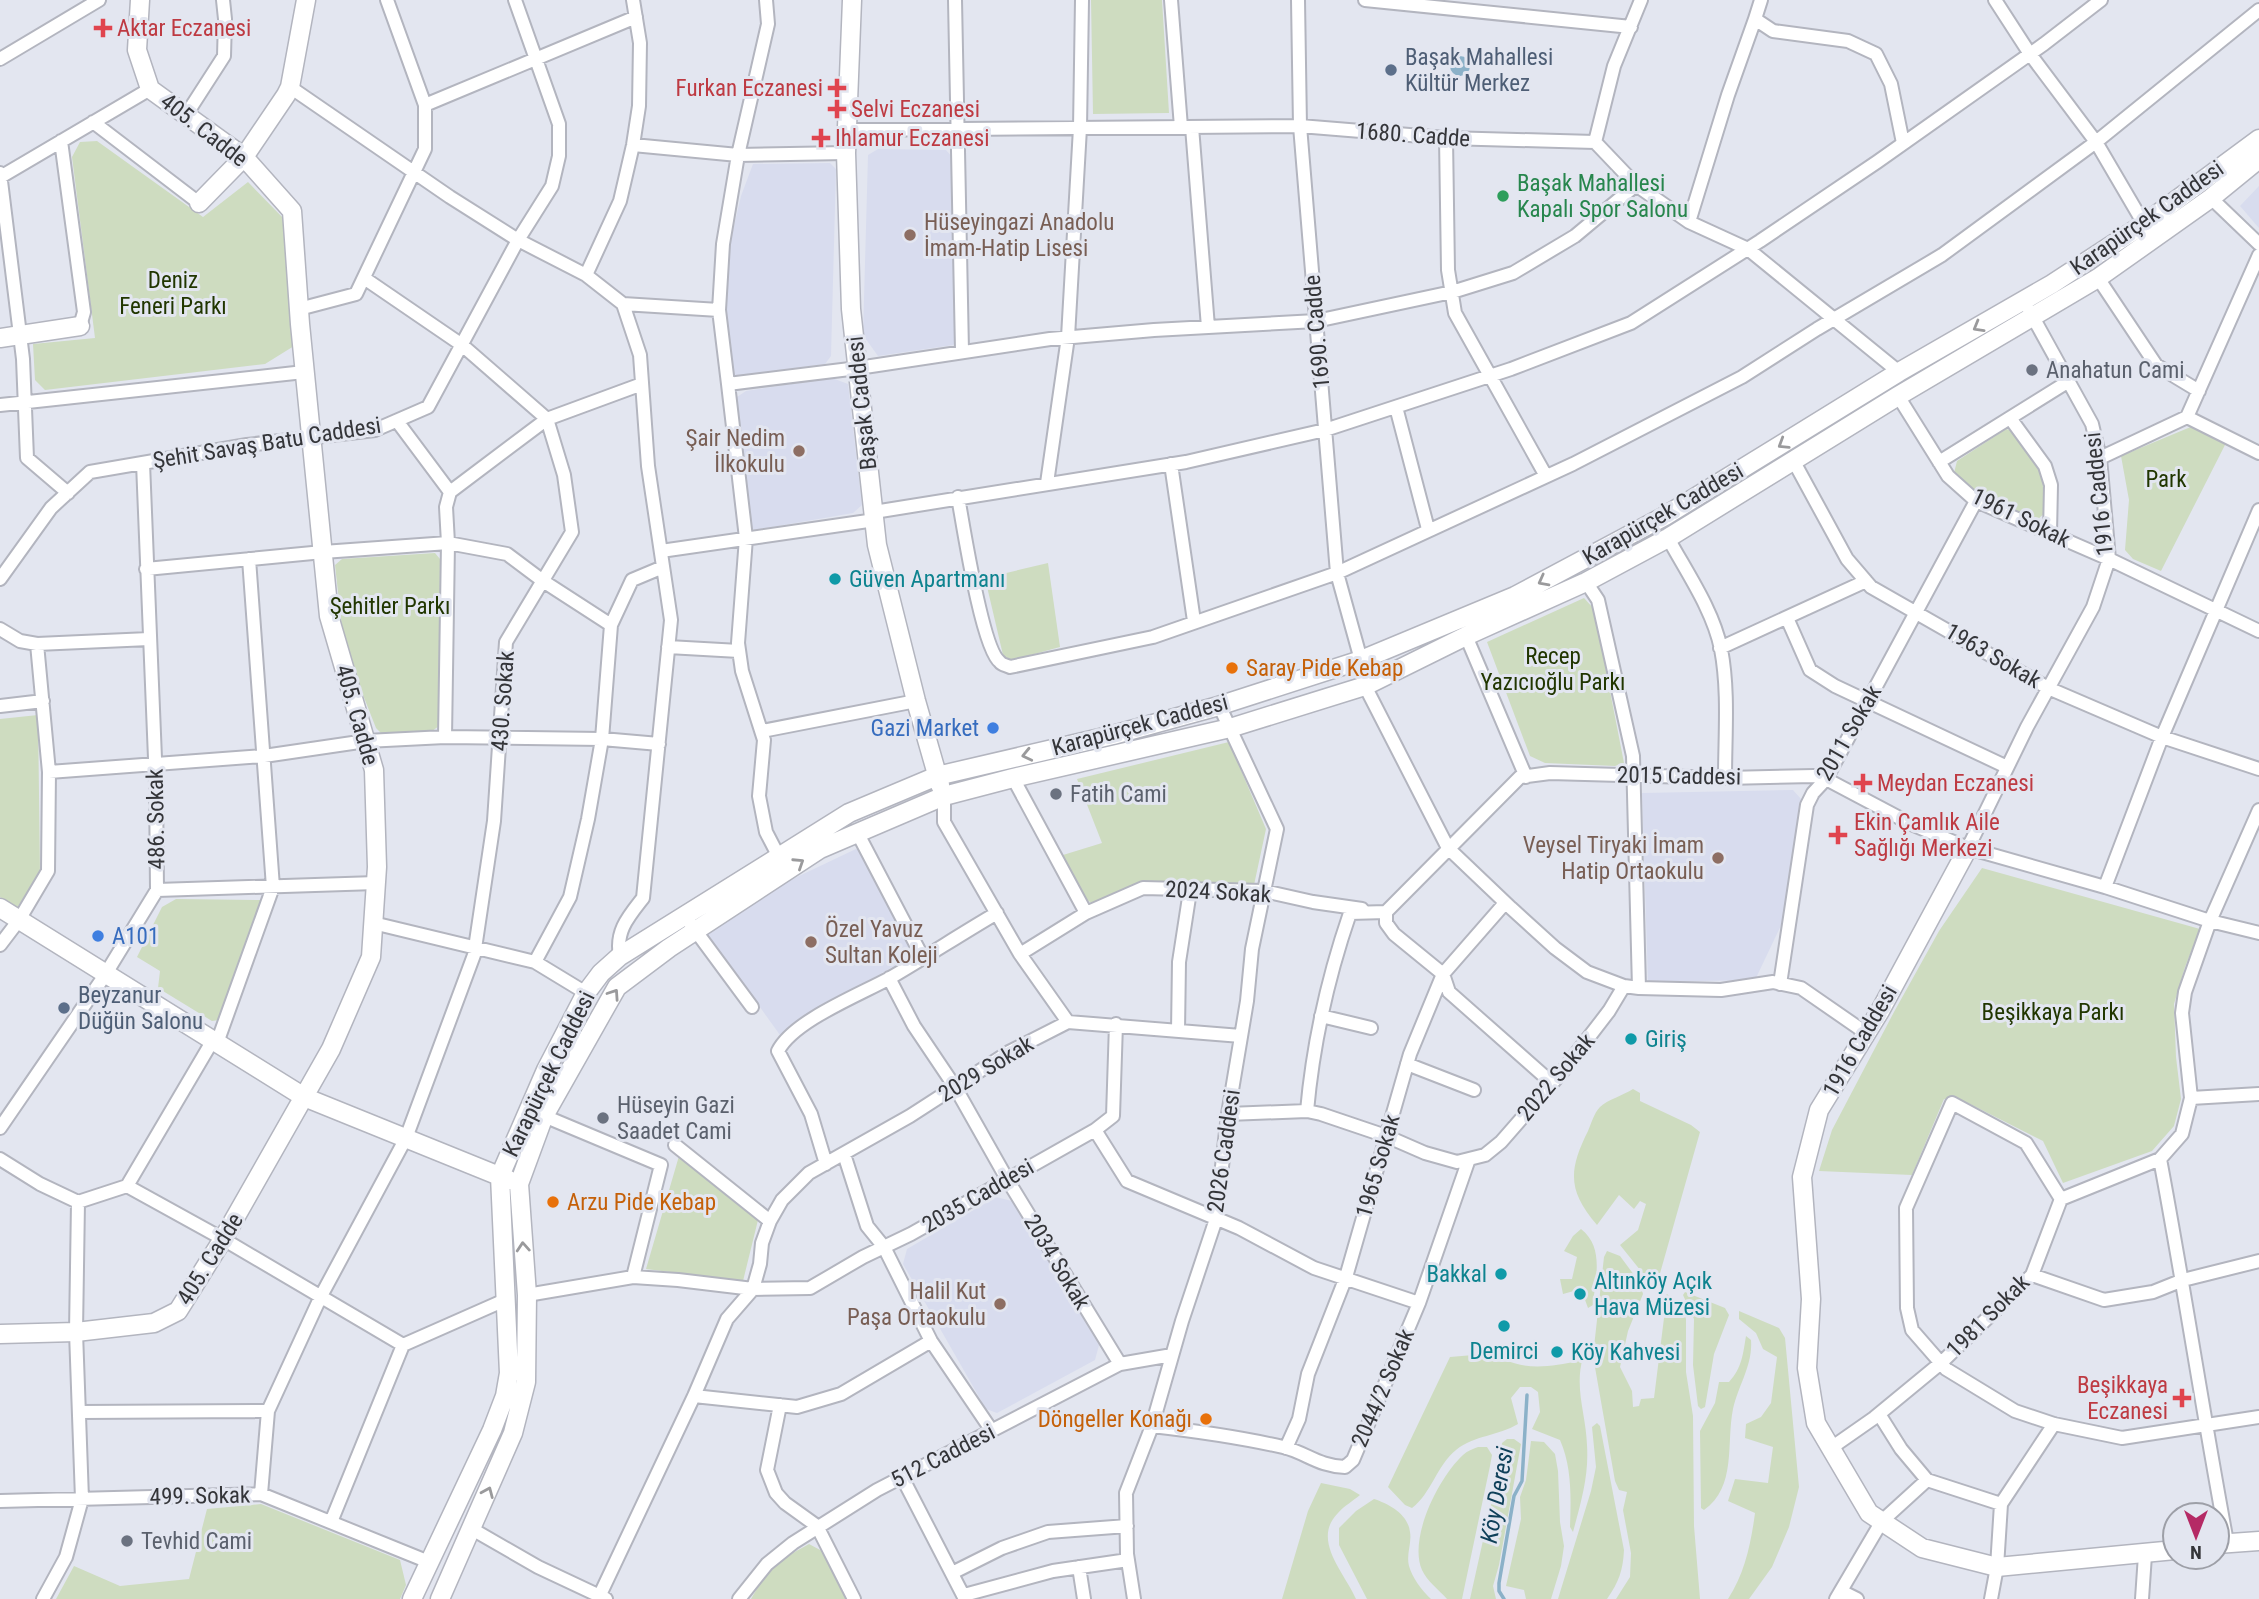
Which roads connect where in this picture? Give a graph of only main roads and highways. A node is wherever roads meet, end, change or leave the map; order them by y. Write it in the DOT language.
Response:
graph roads {
  1 [pos="140,0"];
  2 [pos="306,0"];
  3 [pos="852,0"];
  4 [pos="2259,139"];
  5 [pos="244,157"];
  6 [pos="2256,162"];
  7 [pos="199,202"];
  8 [pos="2027,308"];
  9 [pos="80,326"];
  10 [pos="0,338"];
  11 [pos="937,776"];
  12 [pos="944,796"];
  13 [pos="1968,848"];
  14 [pos="0,908"];
  15 [pos="304,1097"];
  16 [pos="500,1176"];
  17 [pos="519,1184"];
  18 [pos="0,1334"];
  19 [pos="2259,1541"];
  20 [pos="2231,1543"];
  21 [pos="2161,1552"];
  22 [pos="412,1599"];
  23 [pos="440,1599"];
  1 -- 5 [label="main road, 405. Cadde"];
  2 -- 5 [label="main road"];
  3 -- 11 [label="main road, Başak Caddesi"];
  4 -- 8 [label="main road, Karapürçek Caddesi"];
  5 -- 7 [label="main road"];
  5 -- 15 [label="main road, 405. Cadde"];
  6 -- 8 [label="main road, Karapürçek Caddesi"];
  8 -- 11 [label="main road, Karapürçek Caddesi, one-way"];
  8 -- 12 [label="main road, Karapürçek Caddesi"];
  9 -- 10 [label="main road"];
  11 -- 12 [label="main road, Başak Caddesi"];
  11 -- 16 [label="main road, Karapürçek Caddesi"];
  17 -- 12 [label="main road, Karapürçek Caddesi, one-way"];
  13 -- 21 [label="main road, 1916 Caddesi"];
  14 -- 15 [label="main road"];
  15 -- 16 [label="main road"];
  15 -- 18 [label="main road, 405. Cadde"];
  16 -- 17 [label="main road"];
  16 -- 22 [label="main road, Karapürçek Caddesi"];
  23 -- 17 [label="main road, Karapürçek Caddesi, one-way"];
  19 -- 20 [label="main road"];
}
